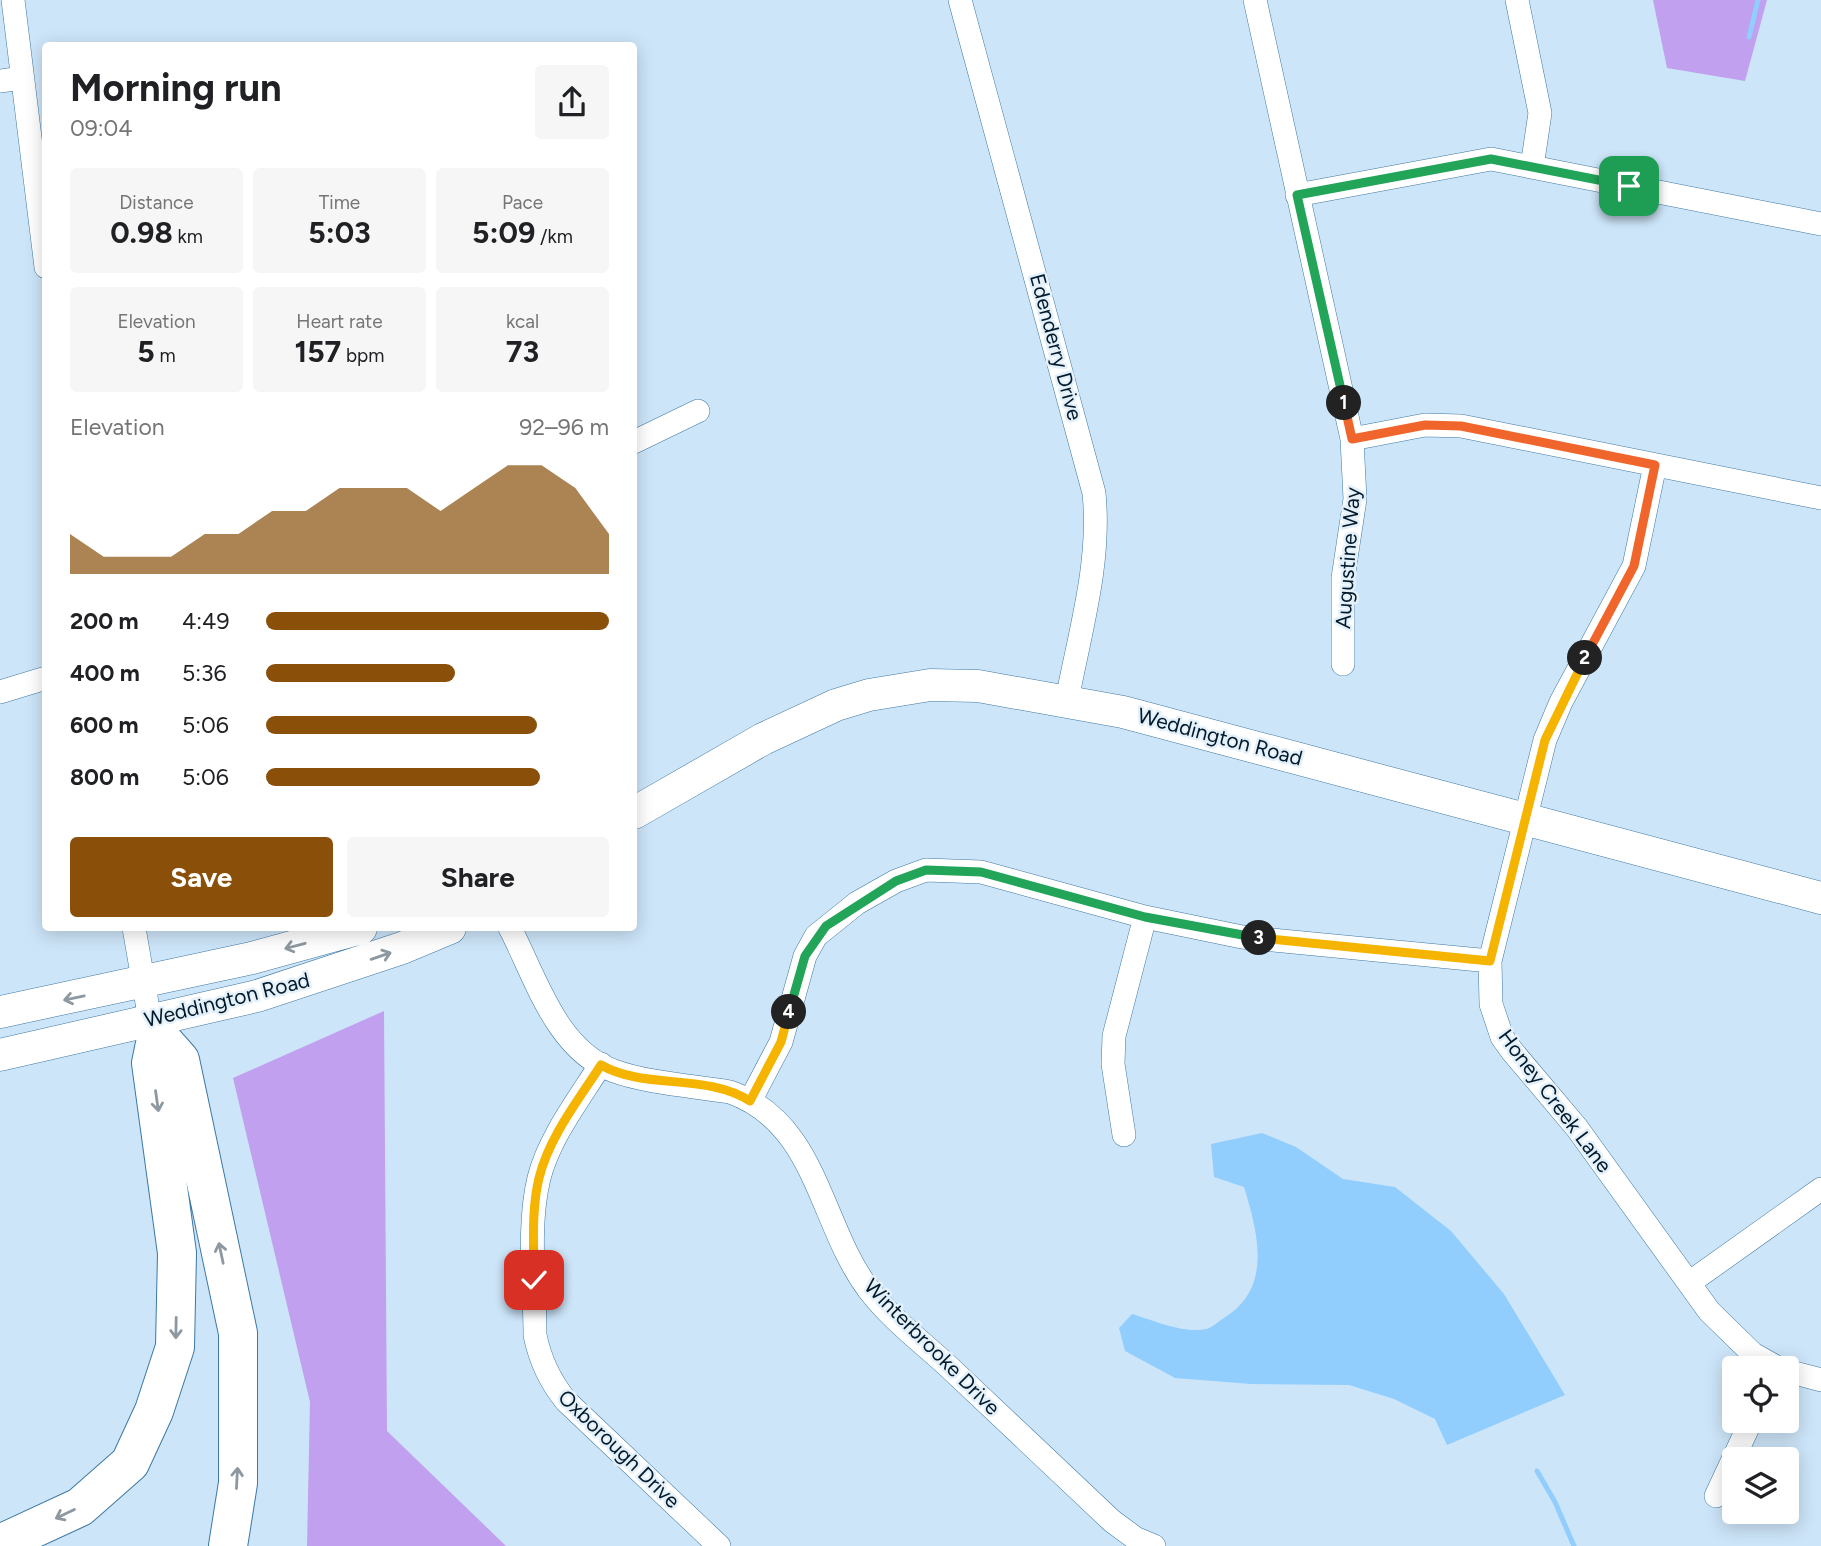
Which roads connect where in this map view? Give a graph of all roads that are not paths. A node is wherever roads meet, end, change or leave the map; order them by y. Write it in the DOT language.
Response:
graph roads {
  1 [pos="13,0"];
  2 [pos="960,0"];
  3 [pos="1255,0"];
  4 [pos="1517,0"];
  5 [pos="11,80"];
  6 [pos="1532,167"];
  7 [pos="1297,195"];
  8 [pos="1821,224"];
  9 [pos="42,246"];
  10 [pos="698,411"];
  11 [pos="1352,439"];
  12 [pos="637,441"];
  13 [pos="1655,465"];
  14 [pos="1821,498"];
  15 [pos="1343,664"];
  16 [pos="42,679"];
  17 [pos="0,692"];
  18 [pos="1067,700"];
  19 [pos="637,811"];
  20 [pos="1527,819"];
  21 [pos="1821,898"];
  22 [pos="1145,917"];
  23 [pos="134,931"];
  24 [pos="350,931"];
  25 [pos="443,931"];
  26 [pos="512,931"];
  27 [pos="1490,961"];
  28 [pos="142,983"];
  29 [pos="0,1012"];
  30 [pos="154,1027"];
  31 [pos="0,1055"];
  32 [pos="601,1065"];
  33 [pos="750,1101"];
  34 [pos="1124,1135"];
  35 [pos="1821,1189"];
  36 [pos="1689,1283"];
  37 [pos="1760,1356"];
  38 [pos="1799,1374"];
  39 [pos="1821,1380"];
  40 [pos="1745,1433"];
  41 [pos="1716,1496"];
  42 [pos="0,1544"];
  43 [pos="228,1546"];
  44 [pos="719,1546"];
  45 [pos="1154,1546"];
  1 -- 5 [label="street"];
  2 -- 18 [label="street, Edenderry Drive"];
  3 -- 7 [label="street, Augustine Way"];
  4 -- 6 [label="street"];
  5 -- 9 [label="street"];
  6 -- 7 [label="street"];
  6 -- 8 [label="street"];
  7 -- 11 [label="street, Augustine Way"];
  10 -- 12 [label="street"];
  11 -- 13 [label="street"];
  11 -- 15 [label="street, Augustine Way"];
  13 -- 14 [label="street"];
  13 -- 20 [label="street, Honey Creek Lane"];
  16 -- 17 [label="street"];
  18 -- 19 [label="main road, Weddington Road"];
  18 -- 20 [label="main road, Weddington Road"];
  20 -- 21 [label="main road, Weddington Road"];
  20 -- 27 [label="street, Honey Creek Lane"];
  22 -- 27 [label="street"];
  22 -- 33 [label="street"];
  22 -- 34 [label="street"];
  23 -- 28 [label="street"];
  24 -- 28 [label="main road, Weddington Road, one-way"];
  30 -- 25 [label="main road, Weddington Road, one-way"];
  26 -- 32 [label="street, Winterbrooke Drive"];
  27 -- 36 [label="street, Honey Creek Lane"];
  28 -- 29 [label="main road, Weddington Road, one-way"];
  28 -- 30 [label="street"];
  30 -- 31 [label="main road, Weddington Road"];
  30 -- 42 [label="highway, one-way"];
  43 -- 30 [label="highway, one-way"];
  32 -- 33 [label="street, Winterbrooke Drive"];
  32 -- 44 [label="street, Oxborough Drive"];
  33 -- 45 [label="street, Winterbrooke Drive"];
  35 -- 36 [label="street"];
  36 -- 37 [label="street, Honey Creek Lane"];
  38 -- 39 [label="street"];
  40 -- 41 [label="street"];
}
